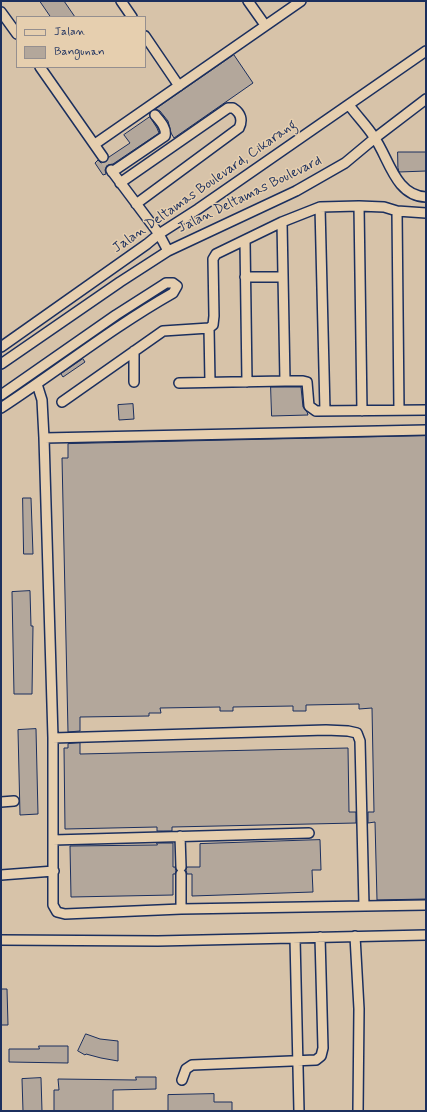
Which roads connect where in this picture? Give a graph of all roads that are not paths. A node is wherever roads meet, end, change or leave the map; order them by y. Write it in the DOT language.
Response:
graph roads {
  1 [pos="121,1"];
  2 [pos="248,1"];
  3 [pos="301,1"];
  4 [pos="1,12"];
  5 [pos="131,16"];
  6 [pos="265,25"];
  7 [pos="16,33"];
  8 [pos="146,37"];
  9 [pos="426,51"];
  10 [pos="41,68"];
  11 [pos="179,86"];
  12 [pos="426,99"];
  13 [pos="349,105"];
  14 [pos="155,115"];
  15 [pos="375,138"];
  16 [pos="95,144"];
  17 [pos="103,157"];
  18 [pos="120,183"];
  19 [pos="426,197"];
  20 [pos="136,204"];
  21 [pos="359,206"];
  22 [pos="320,207"];
  23 [pos="397,211"];
  24 [pos="426,213"];
  25 [pos="282,222"];
  26 [pos="159,234"];
  27 [pos="245,241"];
  28 [pos="168,251"];
  29 [pos="245,277"];
  30 [pos="283,277"];
  31 [pos="209,328"];
  32 [pos="1,347"];
  33 [pos="134,351"];
  34 [pos="1,364"];
  35 [pos="285,381"];
  36 [pos="134,382"];
  37 [pos="210,382"];
  38 [pos="247,382"];
  39 [pos="179,383"];
  40 [pos="37,384"];
  41 [pos="1,394"];
  42 [pos="62,402"];
  43 [pos="1,408"];
  44 [pos="399,410"];
  45 [pos="426,410"];
  46 [pos="325,411"];
  47 [pos="362,411"];
  48 [pos="426,430"];
  49 [pos="44,438"];
  50 [pos="53,738"];
  51 [pos="14,801"];
  52 [pos="1,802"];
  53 [pos="309,833"];
  54 [pos="180,836"];
  55 [pos="53,840"];
  56 [pos="54,871"];
  57 [pos="1,875"];
  58 [pos="426,905"];
  59 [pos="364,906"];
  60 [pos="181,909"];
  61 [pos="426,935"];
  62 [pos="355,936"];
  63 [pos="1,940"];
  64 [pos="320,944"];
  65 [pos="295,946"];
  66 [pos="298,1061"];
  67 [pos="182,1080"];
  68 [pos="299,1111"];
  69 [pos="358,1111"];
  1 -- 5 [label="street"];
  2 -- 6 [label="street"];
  3 -- 6 [label="street"];
  4 -- 7 [label="street"];
  6 -- 11 [label="street"];
  8 -- 11 [label="street"];
  9 -- 13 [label="street, Jalan Deltamas Boulevard, Cikarang"];
  10 -- 16 [label="street"];
  11 -- 16 [label="street"];
  12 -- 15 [label="street, Jalan Deltamas Boulevard"];
  13 -- 15 [label="street"];
  13 -- 26 [label="street, Jalan Deltamas Boulevard, Cikarang"];
  14 -- 18 [label="street"];
  15 -- 19 [label="street"];
  15 -- 28 [label="street, Jalan Deltamas Boulevard"];
  16 -- 17 [label="street"];
  18 -- 20 [label="street"];
  18 -- 20 [label="street"];
  20 -- 26 [label="street"];
  21 -- 22 [label="street"];
  21 -- 23 [label="street"];
  21 -- 47 [label="street"];
  22 -- 25 [label="street"];
  22 -- 46 [label="street"];
  23 -- 24 [label="street"];
  23 -- 44 [label="street"];
  25 -- 27 [label="street"];
  25 -- 30 [label="street"];
  26 -- 28 [label="street"];
  26 -- 32 [label="street, Jalan Deltamas Boulevard, Cikarang"];
  27 -- 29 [label="street"];
  27 -- 31 [label="street"];
  28 -- 34 [label="street, Jalan Deltamas Boulevard"];
  29 -- 30 [label="street"];
  29 -- 38 [label="street"];
  30 -- 35 [label="street"];
  31 -- 33 [label="street"];
  31 -- 37 [label="street"];
  33 -- 36 [label="street"];
  33 -- 42 [label="street"];
  35 -- 38 [label="street"];
  35 -- 46 [label="street"];
  37 -- 38 [label="street"];
  37 -- 39 [label="street"];
  40 -- 41 [label="street"];
  40 -- 43 [label="street"];
  40 -- 49 [label="street"];
  44 -- 45 [label="street"];
  44 -- 47 [label="street"];
  46 -- 47 [label="street"];
  48 -- 49 [label="street"];
  49 -- 50 [label="street"];
  50 -- 55 [label="street"];
  50 -- 59 [label="street"];
  51 -- 52 [label="street"];
  53 -- 54 [label="street"];
  54 -- 55 [label="street"];
  54 -- 60 [label="street"];
  55 -- 56 [label="street"];
  56 -- 57 [label="street"];
  56 -- 60 [label="street"];
  58 -- 59 [label="street"];
  59 -- 60 [label="street"];
  61 -- 62 [label="street"];
  62 -- 64 [label="street"];
  62 -- 69 [label="street"];
  63 -- 65 [label="street"];
  64 -- 65 [label="street"];
  64 -- 66 [label="street"];
  65 -- 66 [label="street"];
  66 -- 67 [label="street"];
  66 -- 68 [label="street"];
}
